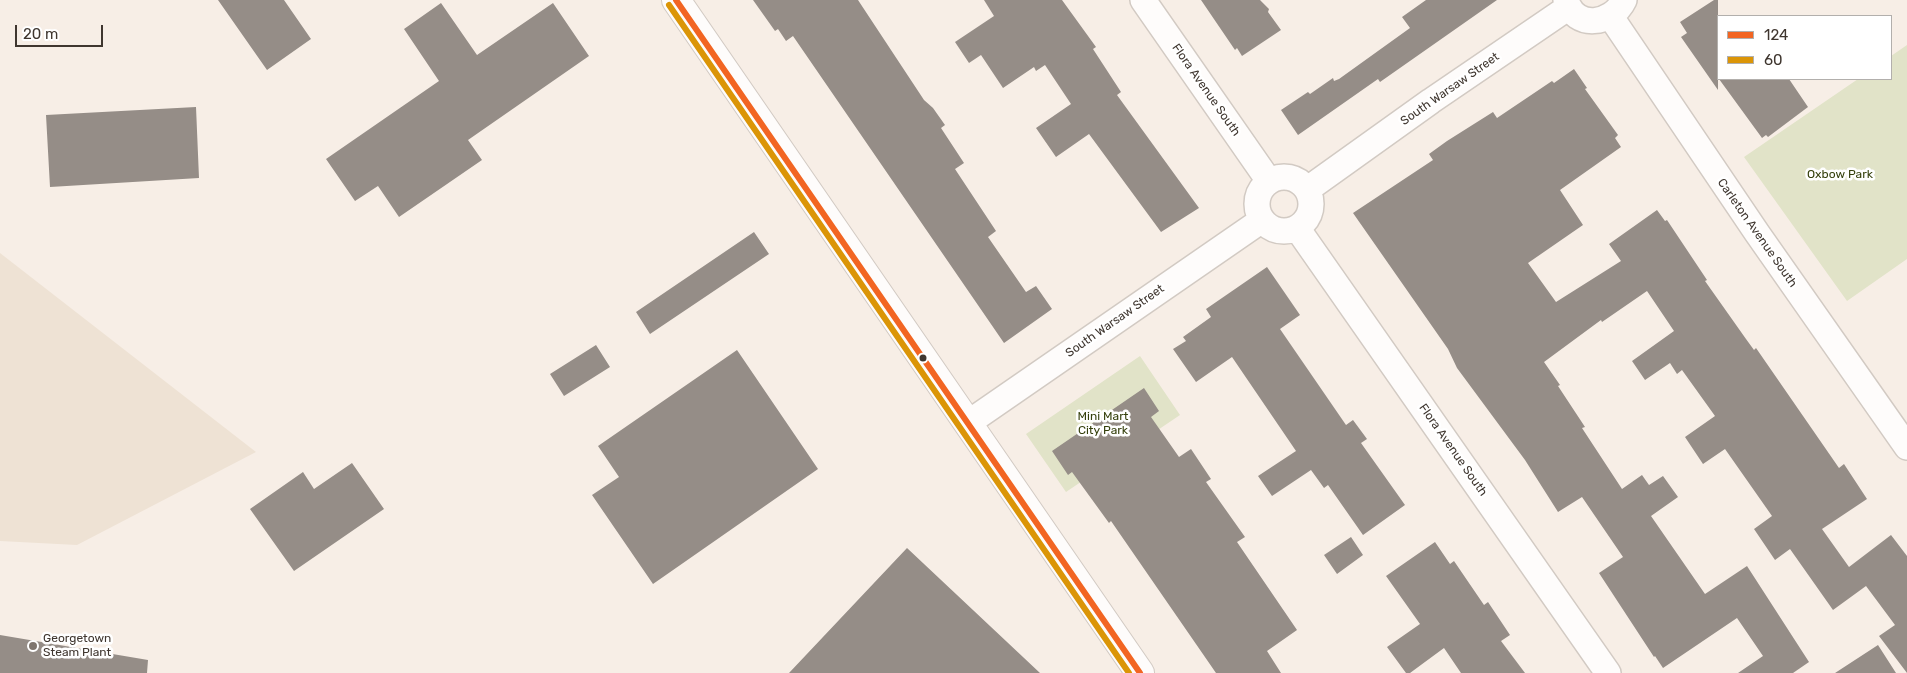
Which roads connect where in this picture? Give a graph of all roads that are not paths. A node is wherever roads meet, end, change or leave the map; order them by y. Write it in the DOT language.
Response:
graph roads {
  1 [pos="676,0"];
  2 [pos="1144,0"];
  3 [pos="1568,4"];
  4 [pos="1617,8"];
  5 [pos="1269,181"];
  6 [pos="1308,190"];
  7 [pos="1262,220"];
  8 [pos="1297,228"];
  9 [pos="968,423"];
  10 [pos="1907,446"];
  11 [pos="1140,673"];
  12 [pos="1608,673"];
  1 -- 9 [label="street"];
  2 -- 5 [label="street, Flora Avenue South"];
  3 -- 4 [label="street"];
  3 -- 6 [label="street, South Warsaw Street"];
  4 -- 10 [label="street, Carleton Avenue South"];
  5 -- 6 [label="street"];
  5 -- 7 [label="street"];
  6 -- 8 [label="street"];
  7 -- 8 [label="street"];
  7 -- 9 [label="street, South Warsaw Street"];
  8 -- 12 [label="street, Flora Avenue South"];
  9 -- 11 [label="street"];
}
